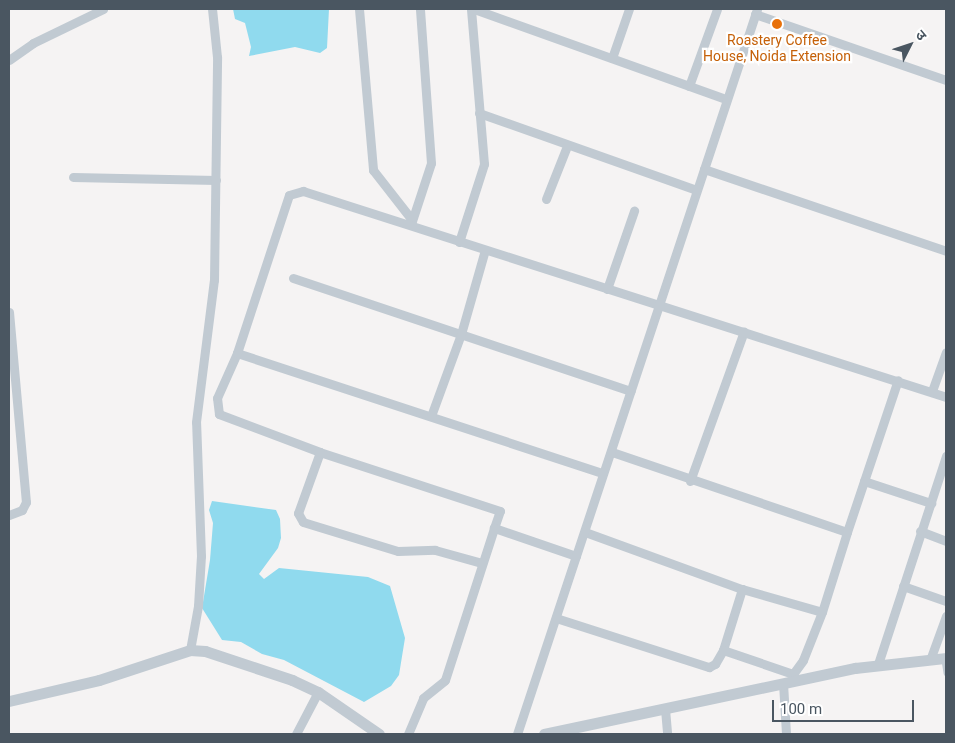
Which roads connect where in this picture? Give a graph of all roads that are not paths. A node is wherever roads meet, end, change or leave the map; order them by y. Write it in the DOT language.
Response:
graph roads {
  1 [pos="103,9"];
  2 [pos="212,9"];
  3 [pos="359,9"];
  4 [pos="420,9"];
  5 [pos="473,9"];
  6 [pos="629,9"];
  7 [pos="717,9"];
  8 [pos="756,12"];
  9 [pos="612,58"];
  10 [pos="9,60"];
  11 [pos="946,80"];
  12 [pos="689,86"];
  13 [pos="726,99"];
  14 [pos="479,113"];
  15 [pos="566,146"];
  16 [pos="704,168"];
  17 [pos="73,177"];
  18 [pos="216,180"];
  19 [pos="696,190"];
  20 [pos="546,199"];
  21 [pos="634,211"];
  22 [pos="411,223"];
  23 [pos="459,242"];
  24 [pos="485,250"];
  25 [pos="946,251"];
  26 [pos="293,278"];
  27 [pos="607,289"];
  28 [pos="658,305"];
  29 [pos="9,312"];
  30 [pos="744,330"];
  31 [pos="461,334"];
  32 [pos="946,352"];
  33 [pos="237,353"];
  34 [pos="898,380"];
  35 [pos="631,391"];
  36 [pos="932,391"];
  37 [pos="946,397"];
  38 [pos="431,416"];
  39 [pos="320,452"];
  40 [pos="612,452"];
  41 [pos="946,456"];
  42 [pos="603,473"];
  43 [pos="943,473"];
  44 [pos="690,481"];
  45 [pos="864,481"];
  46 [pos="930,503"];
  47 [pos="9,515"];
  48 [pos="494,528"];
  49 [pos="920,531"];
  50 [pos="585,532"];
  51 [pos="847,532"];
  52 [pos="946,540"];
  53 [pos="576,556"];
  54 [pos="482,563"];
  55 [pos="903,586"];
  56 [pos="742,589"];
  57 [pos="946,601"];
  58 [pos="822,612"];
  59 [pos="946,616"];
  60 [pos="556,618"];
  61 [pos="190,650"];
  62 [pos="723,650"];
  63 [pos="945,659"];
  64 [pos="930,660"];
  65 [pos="878,664"];
  66 [pos="946,673"];
  67 [pos="794,677"];
  68 [pos="783,683"];
  69 [pos="318,692"];
  70 [pos="9,701"];
  71 [pos="665,709"];
  72 [pos="296,734"];
  73 [pos="379,734"];
  74 [pos="408,734"];
  75 [pos="517,734"];
  76 [pos="544,734"];
  77 [pos="667,734"];
  78 [pos="786,734"];
  1 -- 10 [label="street"];
  2 -- 18 [label="street"];
  3 -- 22 [label="street"];
  4 -- 22 [label="street"];
  5 -- 9 [label="street"];
  5 -- 14 [label="street"];
  6 -- 9 [label="street"];
  7 -- 12 [label="street"];
  8 -- 11 [label="street"];
  8 -- 13 [label="street"];
  9 -- 12 [label="street"];
  12 -- 13 [label="street"];
  13 -- 16 [label="street"];
  14 -- 15 [label="street"];
  14 -- 23 [label="street"];
  15 -- 19 [label="street"];
  15 -- 20 [label="street"];
  16 -- 19 [label="street"];
  16 -- 25 [label="street"];
  17 -- 18 [label="street"];
  18 -- 61 [label="street"];
  19 -- 28 [label="street"];
  21 -- 27 [label="street"];
  22 -- 23 [label="street"];
  22 -- 33 [label="street"];
  23 -- 24 [label="street"];
  24 -- 27 [label="street"];
  24 -- 31 [label="street"];
  26 -- 31 [label="street"];
  27 -- 28 [label="street"];
  28 -- 30 [label="street"];
  28 -- 35 [label="street"];
  29 -- 47 [label="street"];
  30 -- 34 [label="street"];
  30 -- 44 [label="street"];
  31 -- 35 [label="street"];
  31 -- 38 [label="street"];
  32 -- 36 [label="street"];
  33 -- 38 [label="street"];
  33 -- 39 [label="street"];
  34 -- 36 [label="street"];
  34 -- 45 [label="street"];
  35 -- 40 [label="street"];
  36 -- 37 [label="street"];
  38 -- 42 [label="street"];
  39 -- 48 [label="street"];
  39 -- 54 [label="street"];
  40 -- 42 [label="street"];
  40 -- 44 [label="street"];
  41 -- 43 [label="street"];
  42 -- 50 [label="street"];
  43 -- 46 [label="street"];
  44 -- 51 [label="street"];
  45 -- 46 [label="street"];
  45 -- 51 [label="street"];
  46 -- 49 [label="street"];
  48 -- 53 [label="street"];
  48 -- 54 [label="street"];
  49 -- 52 [label="street"];
  49 -- 55 [label="street"];
  50 -- 53 [label="street"];
  50 -- 56 [label="street"];
  51 -- 58 [label="street"];
  53 -- 60 [label="street"];
  54 -- 74 [label="street"];
  55 -- 57 [label="street"];
  55 -- 65 [label="street"];
  56 -- 58 [label="street"];
  56 -- 62 [label="street"];
  58 -- 67 [label="street"];
  59 -- 64 [label="street"];
  60 -- 62 [label="street"];
  60 -- 75 [label="street"];
  61 -- 69 [label="street"];
  61 -- 70 [label="street"];
  62 -- 67 [label="street"];
  63 -- 64 [label="street"];
  63 -- 66 [label="lane"];
  64 -- 65 [label="street"];
  65 -- 67 [label="street"];
  67 -- 68 [label="street"];
  68 -- 71 [label="street"];
  68 -- 78 [label="street"];
  69 -- 72 [label="street"];
  69 -- 73 [label="street"];
  71 -- 76 [label="street"];
  71 -- 77 [label="street"];
}
